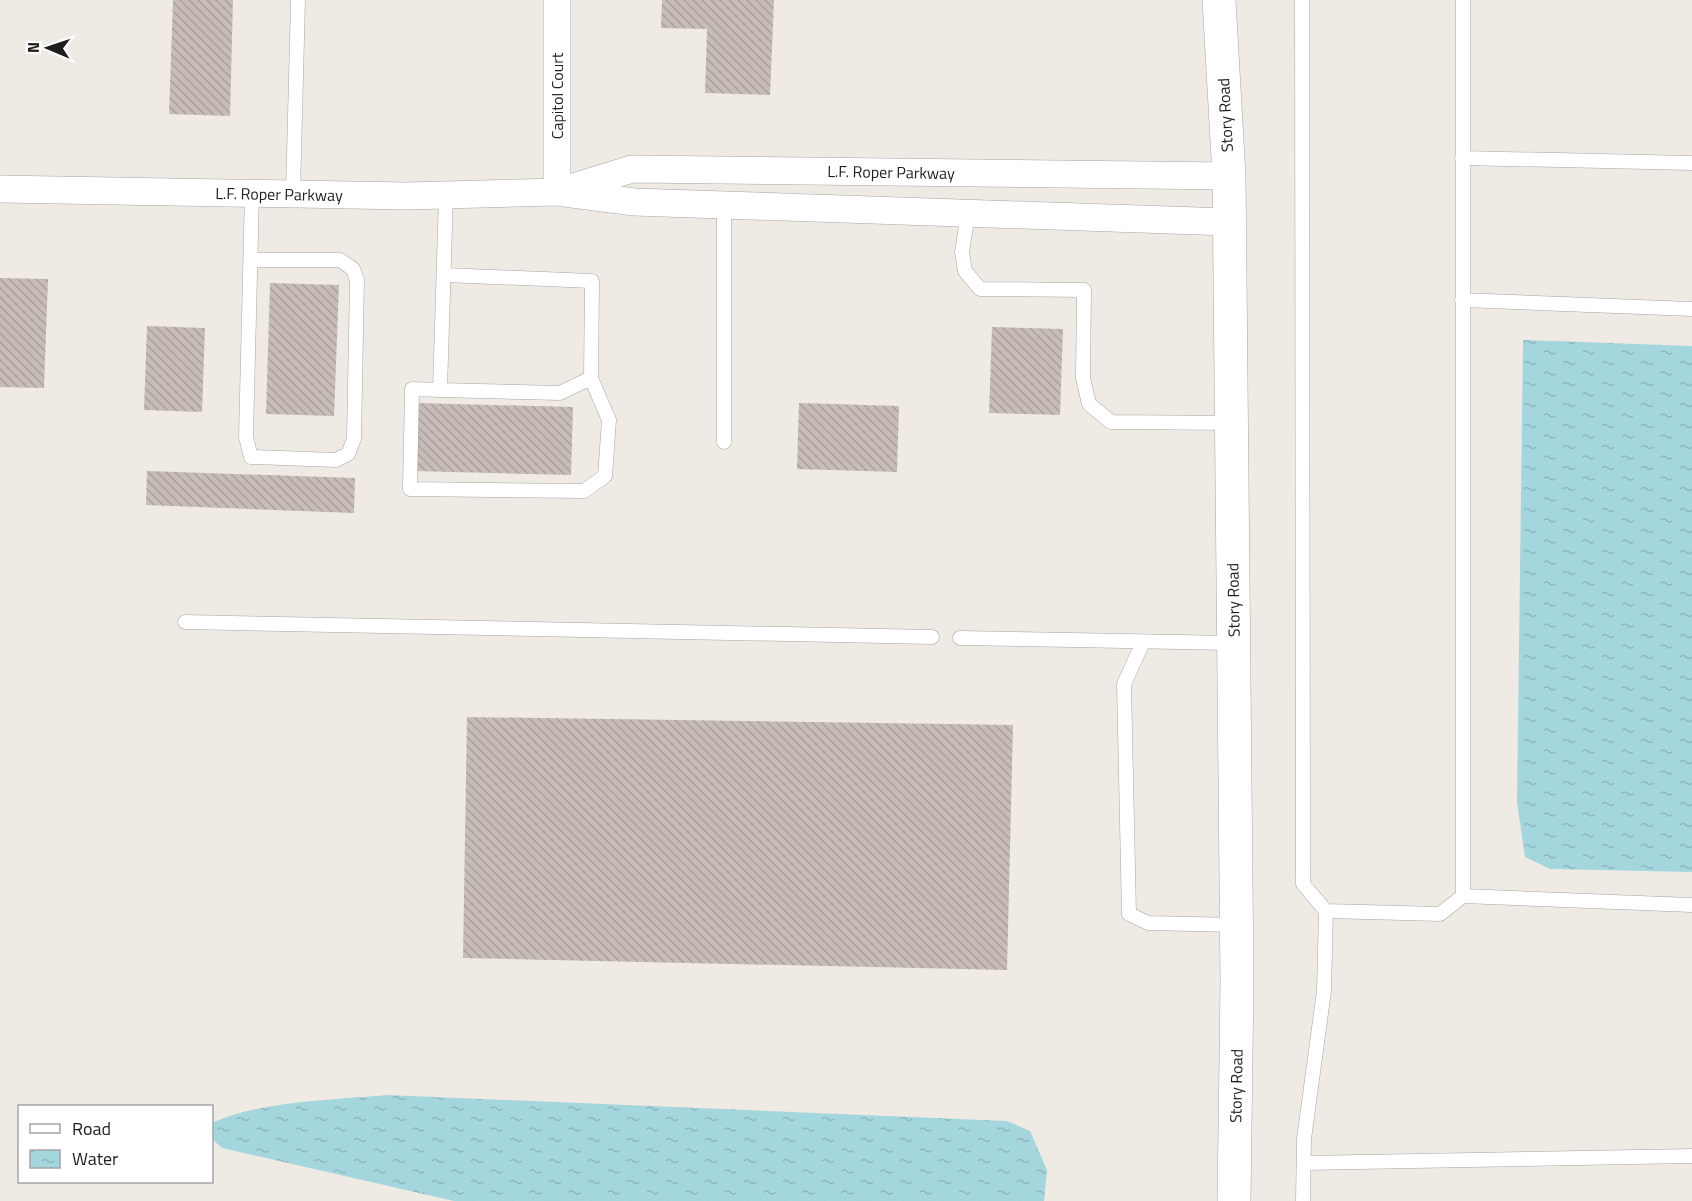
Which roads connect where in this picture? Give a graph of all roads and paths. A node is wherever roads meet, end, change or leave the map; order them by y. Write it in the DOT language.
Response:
graph roads {
  1 [pos="298,0"];
  2 [pos="557,0"];
  3 [pos="1219,0"];
  4 [pos="1302,0"];
  5 [pos="1463,0"];
  6 [pos="1462,158"];
  7 [pos="1692,163"];
  8 [pos="1228,176"];
  9 [pos="0,189"];
  10 [pos="557,192"];
  11 [pos="252,193"];
  12 [pos="293,194"];
  13 [pos="447,195"];
  14 [pos="724,205"];
  15 [pos="969,213"];
  16 [pos="1228,222"];
  17 [pos="252,260"];
  18 [pos="445,275"];
  19 [pos="1462,300"];
  20 [pos="1692,309"];
  21 [pos="591,378"];
  22 [pos="440,390"];
  23 [pos="1231,423"];
  24 [pos="724,442"];
  25 [pos="184,622"];
  26 [pos="932,637"];
  27 [pos="960,638"];
  28 [pos="1143,642"];
  29 [pos="1233,643"];
  30 [pos="1463,896"];
  31 [pos="1692,905"];
  32 [pos="1326,911"];
  33 [pos="1237,925"];
  34 [pos="1692,1156"];
  35 [pos="1304,1163"];
  36 [pos="1234,1201"];
  37 [pos="1303,1201"];
  1 -- 12 [label="lane"];
  2 -- 10 [label="street, Capitol Court"];
  3 -- 8 [label="street, Story Road"];
  4 -- 32 [label="lane"];
  5 -- 6 [label="lane"];
  6 -- 7 [label="lane"];
  6 -- 19 [label="lane"];
  8 -- 10 [label="street, L.F. Roper Parkway"];
  8 -- 16 [label="street, Story Road"];
  9 -- 11 [label="street, L.F. Roper Parkway"];
  10 -- 13 [label="street, L.F. Roper Parkway"];
  10 -- 14 [label="street, L.F. Roper Parkway"];
  11 -- 12 [label="street, L.F. Roper Parkway"];
  11 -- 17 [label="lane"];
  12 -- 13 [label="street, L.F. Roper Parkway"];
  13 -- 18 [label="lane"];
  14 -- 15 [label="street, L.F. Roper Parkway"];
  14 -- 24 [label="lane"];
  15 -- 16 [label="street, L.F. Roper Parkway"];
  15 -- 23 [label="lane"];
  16 -- 23 [label="street, Story Road"];
  17 -- 17 [label="lane"];
  18 -- 21 [label="lane"];
  18 -- 22 [label="lane"];
  19 -- 20 [label="lane"];
  19 -- 30 [label="lane"];
  21 -- 22 [label="lane"];
  21 -- 22 [label="lane"];
  23 -- 29 [label="street, Story Road"];
  25 -- 26 [label="lane"];
  27 -- 28 [label="lane"];
  28 -- 29 [label="lane"];
  28 -- 33 [label="lane"];
  29 -- 33 [label="street, Story Road"];
  30 -- 31 [label="lane"];
  30 -- 32 [label="lane"];
  32 -- 35 [label="lane"];
  33 -- 36 [label="street, Story Road"];
  34 -- 35 [label="lane"];
  35 -- 37 [label="lane"];
}
